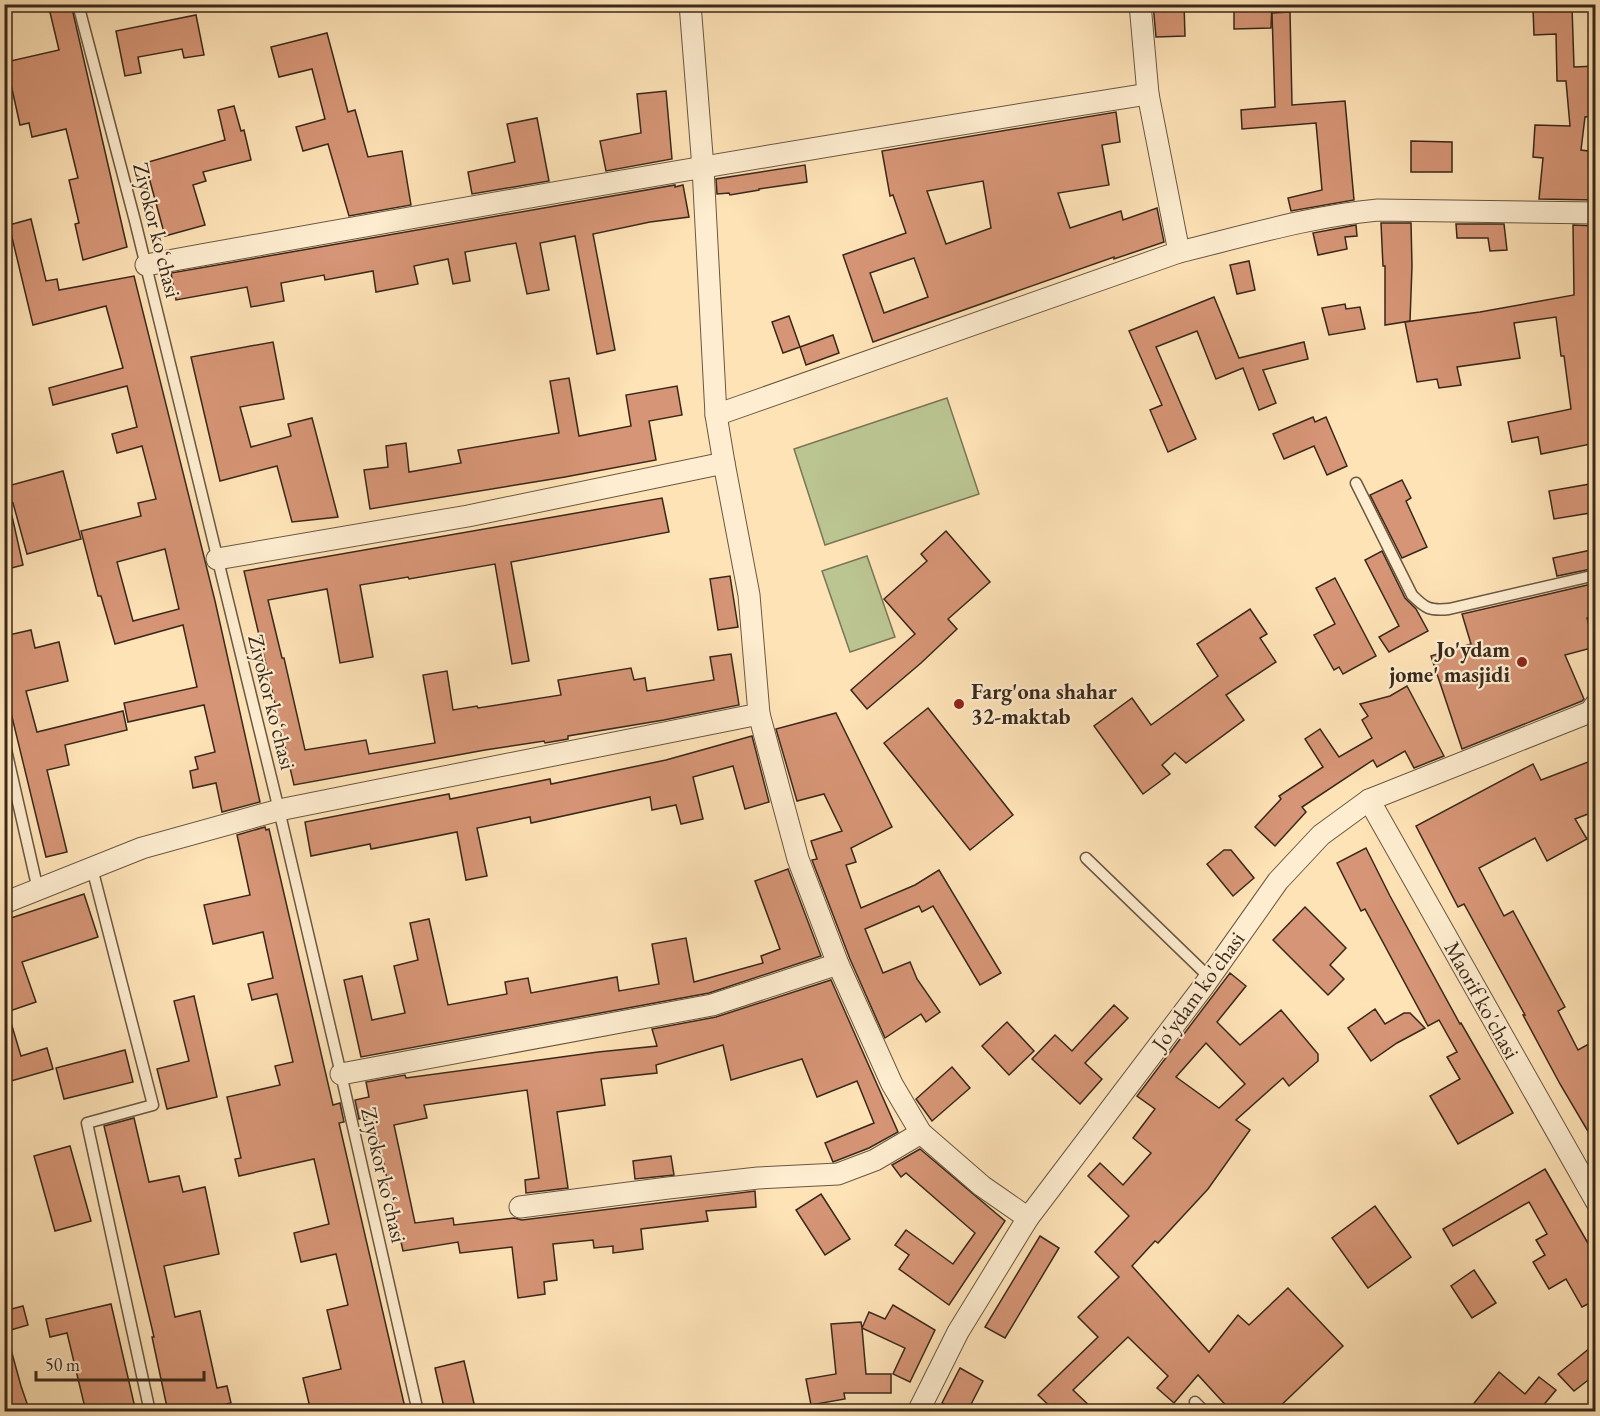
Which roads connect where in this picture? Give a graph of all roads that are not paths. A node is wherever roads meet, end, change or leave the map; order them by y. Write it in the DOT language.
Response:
graph roads {
  1 [pos="78,4"];
  2 [pos="690,4"];
  3 [pos="1140,4"];
  4 [pos="1148,94"];
  5 [pos="703,168"];
  6 [pos="1596,213"];
  7 [pos="1179,252"];
  8 [pos="146,265"];
  9 [pos="716,416"];
  10 [pos="724,463"];
  11 [pos="1356,483"];
  12 [pos="217,559"];
  13 [pos="1596,575"];
  14 [pos="1596,704"];
  15 [pos="759,714"];
  16 [pos="4,741"];
  17 [pos="1369,800"];
  18 [pos="279,810"];
  19 [pos="1086,858"];
  20 [pos="92,868"];
  21 [pos="38,890"];
  22 [pos="4,903"];
  23 [pos="838,964"];
  24 [pos="1209,977"];
  25 [pos="341,1074"];
  26 [pos="921,1133"];
  27 [pos="1596,1201"];
  28 [pos="520,1207"];
  29 [pos="1028,1218"];
  30 [pos="1196,1402"];
  31 [pos="150,1412"];
  32 [pos="418,1412"];
  33 [pos="918,1412"];
  34 [pos="1206,1412"];
  1 -- 8 [label="lane, Ziyokor koʻchasi"];
  2 -- 5 [label="street"];
  3 -- 4 [label="street"];
  4 -- 5 [label="street"];
  4 -- 7 [label="street"];
  5 -- 8 [label="street"];
  5 -- 9 [label="street"];
  6 -- 7 [label="street"];
  7 -- 9 [label="street"];
  8 -- 12 [label="lane, Ziyokor koʻchasi"];
  9 -- 10 [label="street"];
  10 -- 12 [label="street"];
  10 -- 15 [label="street"];
  11 -- 13 [label="lane"];
  12 -- 18 [label="lane, Ziyokor koʻchasi"];
  14 -- 17 [label="street, Jo'ydam ko'chasi"];
  15 -- 18 [label="street"];
  15 -- 23 [label="street"];
  16 -- 21 [label="lane"];
  17 -- 24 [label="street, Jo'ydam ko'chasi"];
  17 -- 27 [label="street, Maorif ko'chasi"];
  18 -- 20 [label="street"];
  18 -- 25 [label="lane, Ziyokor koʻchasi"];
  19 -- 24 [label="lane"];
  20 -- 21 [label="street"];
  20 -- 31 [label="lane"];
  21 -- 22 [label="street"];
  23 -- 25 [label="street"];
  23 -- 26 [label="street"];
  24 -- 29 [label="street, Jo'ydam ko'chasi"];
  25 -- 32 [label="lane, Ziyokor koʻchasi"];
  26 -- 28 [label="street"];
  26 -- 29 [label="street"];
  29 -- 33 [label="street, Jo'ydam ko'chasi"];
  30 -- 34 [label="lane"];
}
